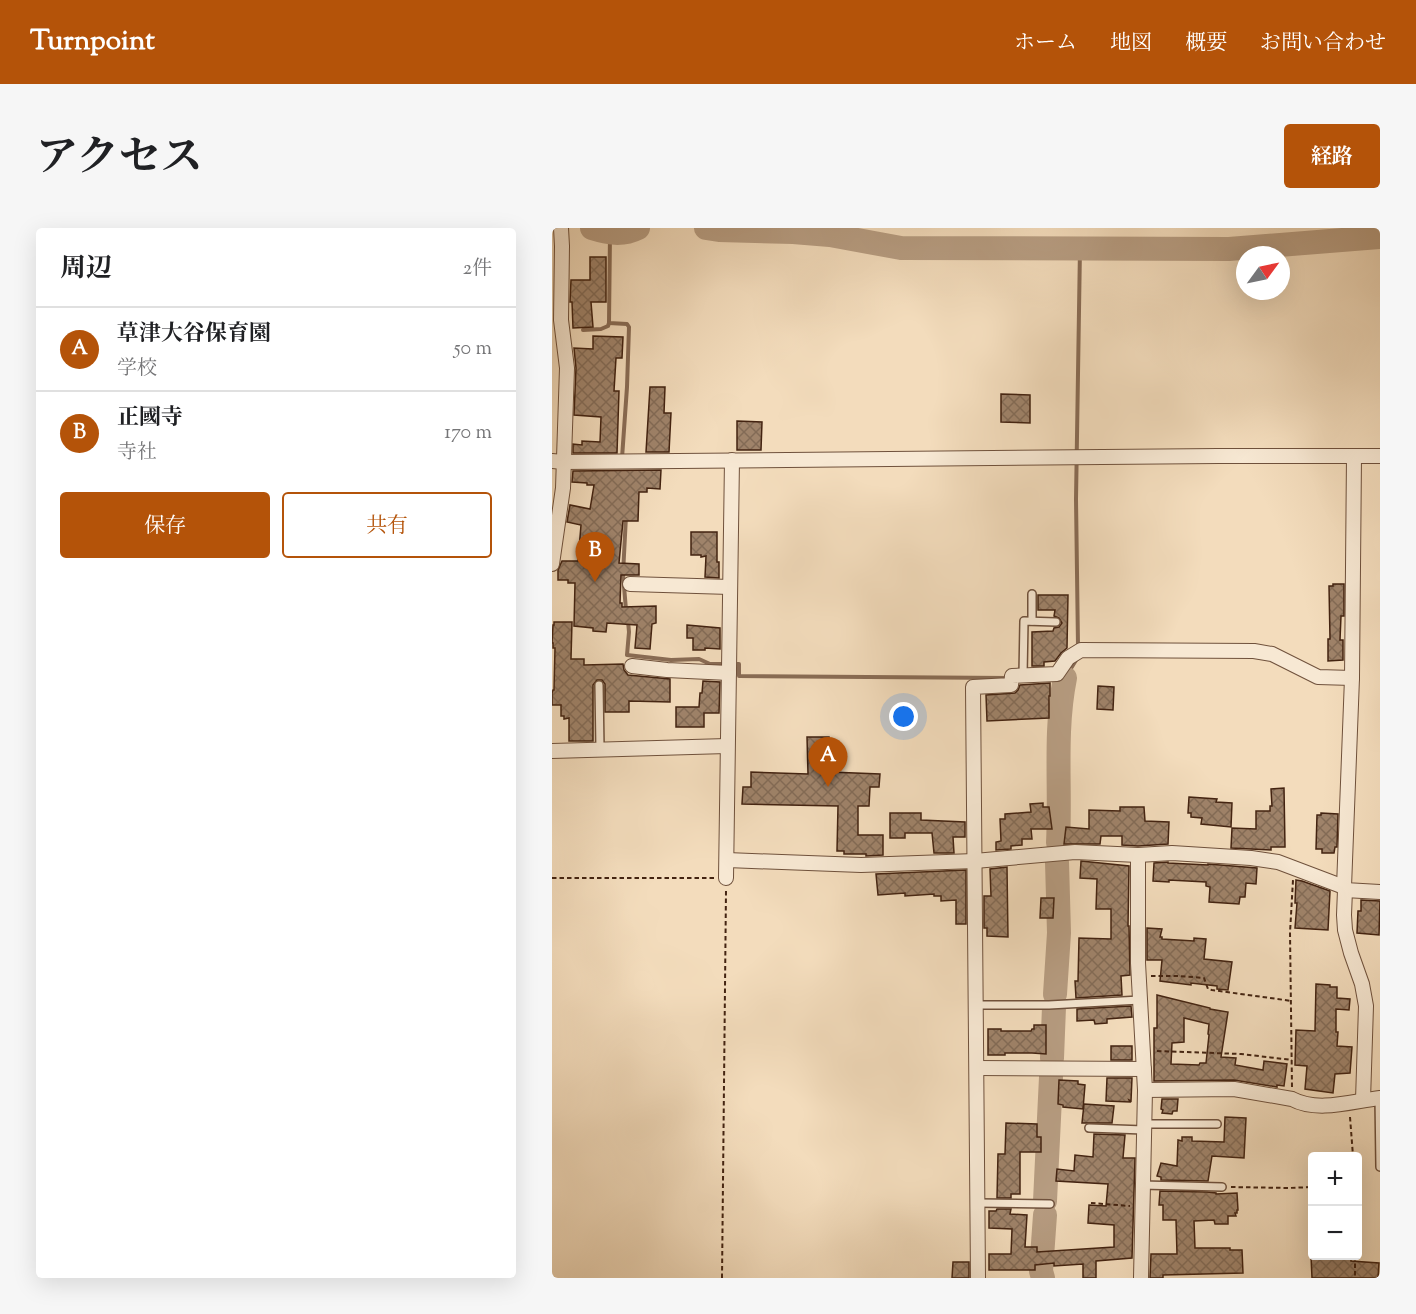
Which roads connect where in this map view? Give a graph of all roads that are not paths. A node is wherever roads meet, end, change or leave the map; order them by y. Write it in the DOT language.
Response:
graph roads {
  1 [pos="561,228"];
  2 [pos="1354,456"];
  3 [pos="1380,456"];
  4 [pos="732,460"];
  5 [pos="558,461"];
  6 [pos="552,564"];
  7 [pos="630,584"];
  8 [pos="730,587"];
  9 [pos="1032,594"];
  10 [pos="1032,621"];
  11 [pos="1056,622"];
  12 [pos="632,666"];
  13 [pos="729,673"];
  14 [pos="1023,675"];
  15 [pos="1352,678"];
  16 [pos="598,685"];
  17 [pos="728,746"];
  18 [pos="600,749"];
  19 [pos="552,751"];
  20 [pos="1138,855"];
  21 [pos="727,860"];
  22 [pos="975,861"];
  23 [pos="726,878"];
  24 [pos="1345,889"];
  25 [pos="1380,892"];
  26 [pos="1140,1000"];
  27 [pos="976,1005"];
  28 [pos="1143,1062"];
  29 [pos="977,1068"];
  30 [pos="1145,1090"];
  31 [pos="1379,1098"];
  32 [pos="1356,1101"];
  33 [pos="1217,1124"];
  34 [pos="1144,1127"];
  35 [pos="1089,1128"];
  36 [pos="1380,1167"];
  37 [pos="1142,1185"];
  38 [pos="1222,1187"];
  39 [pos="978,1203"];
  40 [pos="1050,1204"];
  41 [pos="978,1278"];
  42 [pos="1141,1278"];
  1 -- 5 [label="street"];
  2 -- 3 [label="street"];
  2 -- 4 [label="street"];
  2 -- 15 [label="street"];
  4 -- 5 [label="street"];
  4 -- 8 [label="street"];
  5 -- 6 [label="street"];
  7 -- 8 [label="street"];
  8 -- 13 [label="street"];
  9 -- 10 [label="lane"];
  10 -- 11 [label="lane"];
  10 -- 14 [label="lane"];
  12 -- 13 [label="street"];
  13 -- 17 [label="street"];
  14 -- 15 [label="street"];
  14 -- 22 [label="street"];
  15 -- 24 [label="street"];
  16 -- 18 [label="lane"];
  17 -- 18 [label="street"];
  17 -- 21 [label="street"];
  18 -- 19 [label="street"];
  20 -- 22 [label="street"];
  20 -- 24 [label="street"];
  20 -- 26 [label="street"];
  21 -- 22 [label="street"];
  21 -- 23 [label="street"];
  22 -- 27 [label="street"];
  24 -- 25 [label="street"];
  24 -- 32 [label="street"];
  26 -- 27 [label="lane"];
  26 -- 28 [label="street"];
  27 -- 29 [label="street"];
  28 -- 29 [label="street"];
  28 -- 30 [label="street"];
  29 -- 39 [label="street"];
  30 -- 32 [label="street"];
  30 -- 34 [label="street"];
  31 -- 32 [label="street"];
  31 -- 36 [label="lane"];
  33 -- 34 [label="lane"];
  34 -- 35 [label="lane"];
  34 -- 37 [label="street"];
  37 -- 38 [label="lane"];
  37 -- 42 [label="street"];
  39 -- 40 [label="lane"];
  39 -- 41 [label="street"];
}
